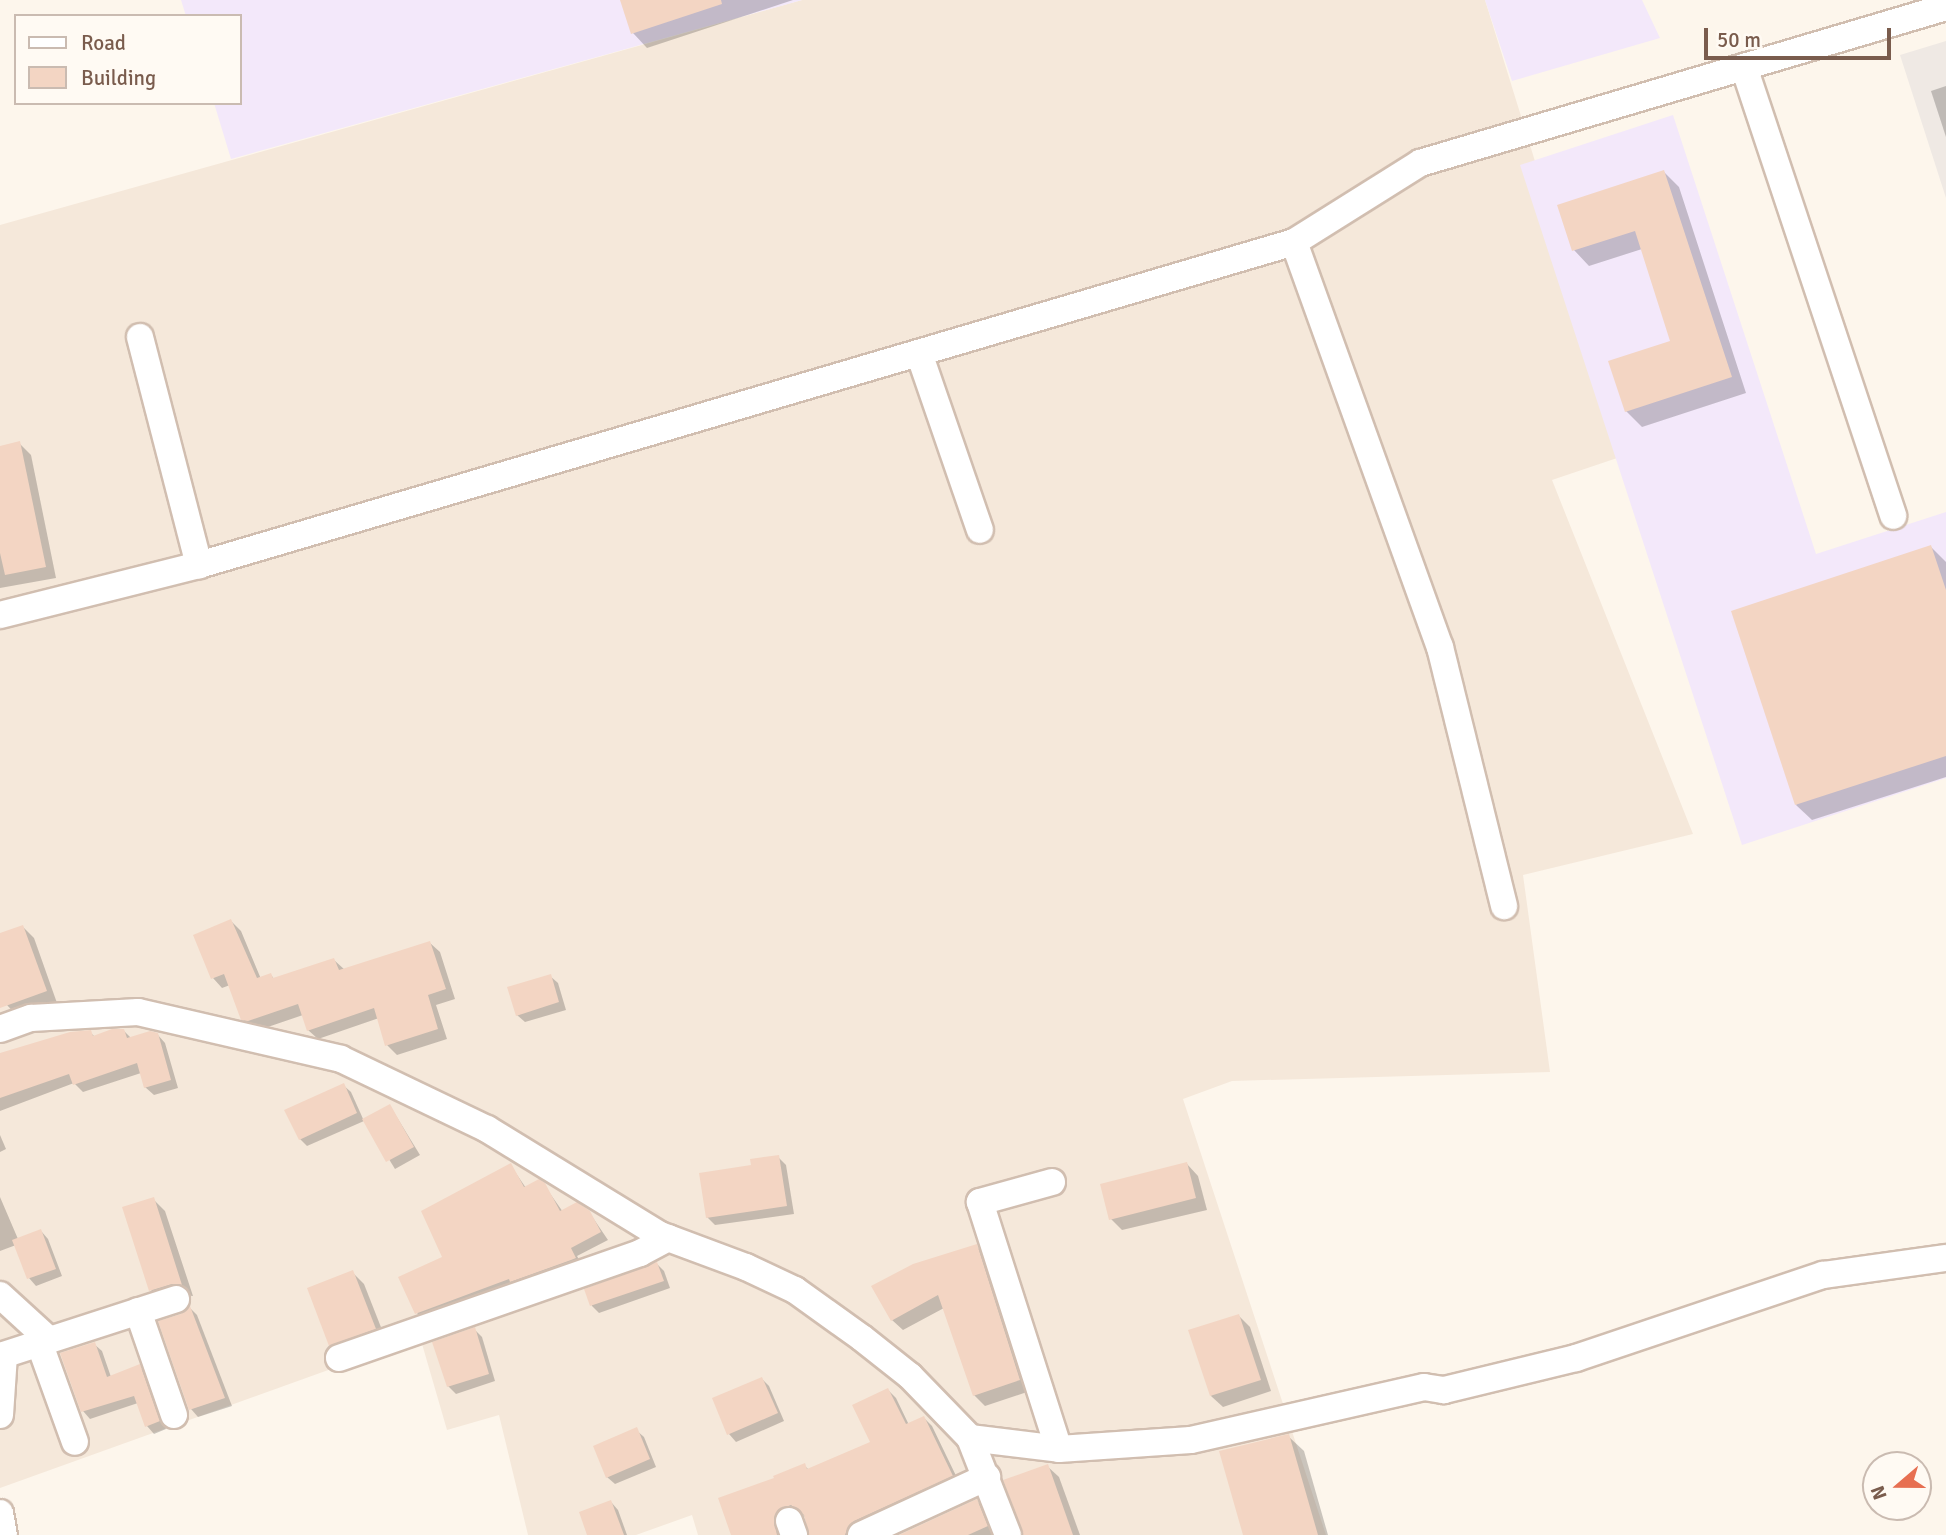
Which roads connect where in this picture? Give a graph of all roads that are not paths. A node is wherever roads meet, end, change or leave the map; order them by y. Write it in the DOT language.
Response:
graph roads {
  1 [pos="1946,7"];
  2 [pos="1744,67"];
  3 [pos="1294,242"];
  4 [pos="140,337"];
  5 [pos="919,353"];
  6 [pos="1893,516"];
  7 [pos="980,530"];
  8 [pos="199,565"];
  9 [pos="0,615"];
  10 [pos="1504,906"];
  11 [pos="0,1029"];
  12 [pos="1052,1182"];
  13 [pos="668,1238"];
  14 [pos="1946,1258"];
  15 [pos="0,1295"];
  16 [pos="176,1299"];
  17 [pos="138,1311"];
  18 [pos="44,1341"];
  19 [pos="2,1356"];
  20 [pos="339,1358"];
  21 [pos="0,1415"];
  22 [pos="174,1415"];
  23 [pos="970,1438"];
  24 [pos="75,1442"];
  25 [pos="1059,1449"];
  26 [pos="987,1476"];
  27 [pos="0,1513"];
  28 [pos="4,1535"];
  29 [pos="860,1535"];
  30 [pos="1008,1535"];
  1 -- 2 [label="street"];
  2 -- 3 [label="street"];
  2 -- 6 [label="street"];
  3 -- 5 [label="street"];
  3 -- 10 [label="street"];
  4 -- 8 [label="street"];
  5 -- 7 [label="street"];
  5 -- 8 [label="street"];
  8 -- 9 [label="street"];
  11 -- 13 [label="street"];
  12 -- 25 [label="street"];
  13 -- 20 [label="street"];
  13 -- 23 [label="street"];
  14 -- 25 [label="street"];
  15 -- 18 [label="street"];
  16 -- 17 [label="street"];
  17 -- 18 [label="street"];
  17 -- 22 [label="street"];
  18 -- 19 [label="street"];
  18 -- 24 [label="street"];
  19 -- 21 [label="street"];
  23 -- 25 [label="street"];
  23 -- 26 [label="street"];
  26 -- 29 [label="street"];
  26 -- 30 [label="street"];
  27 -- 28 [label="street"];
}
